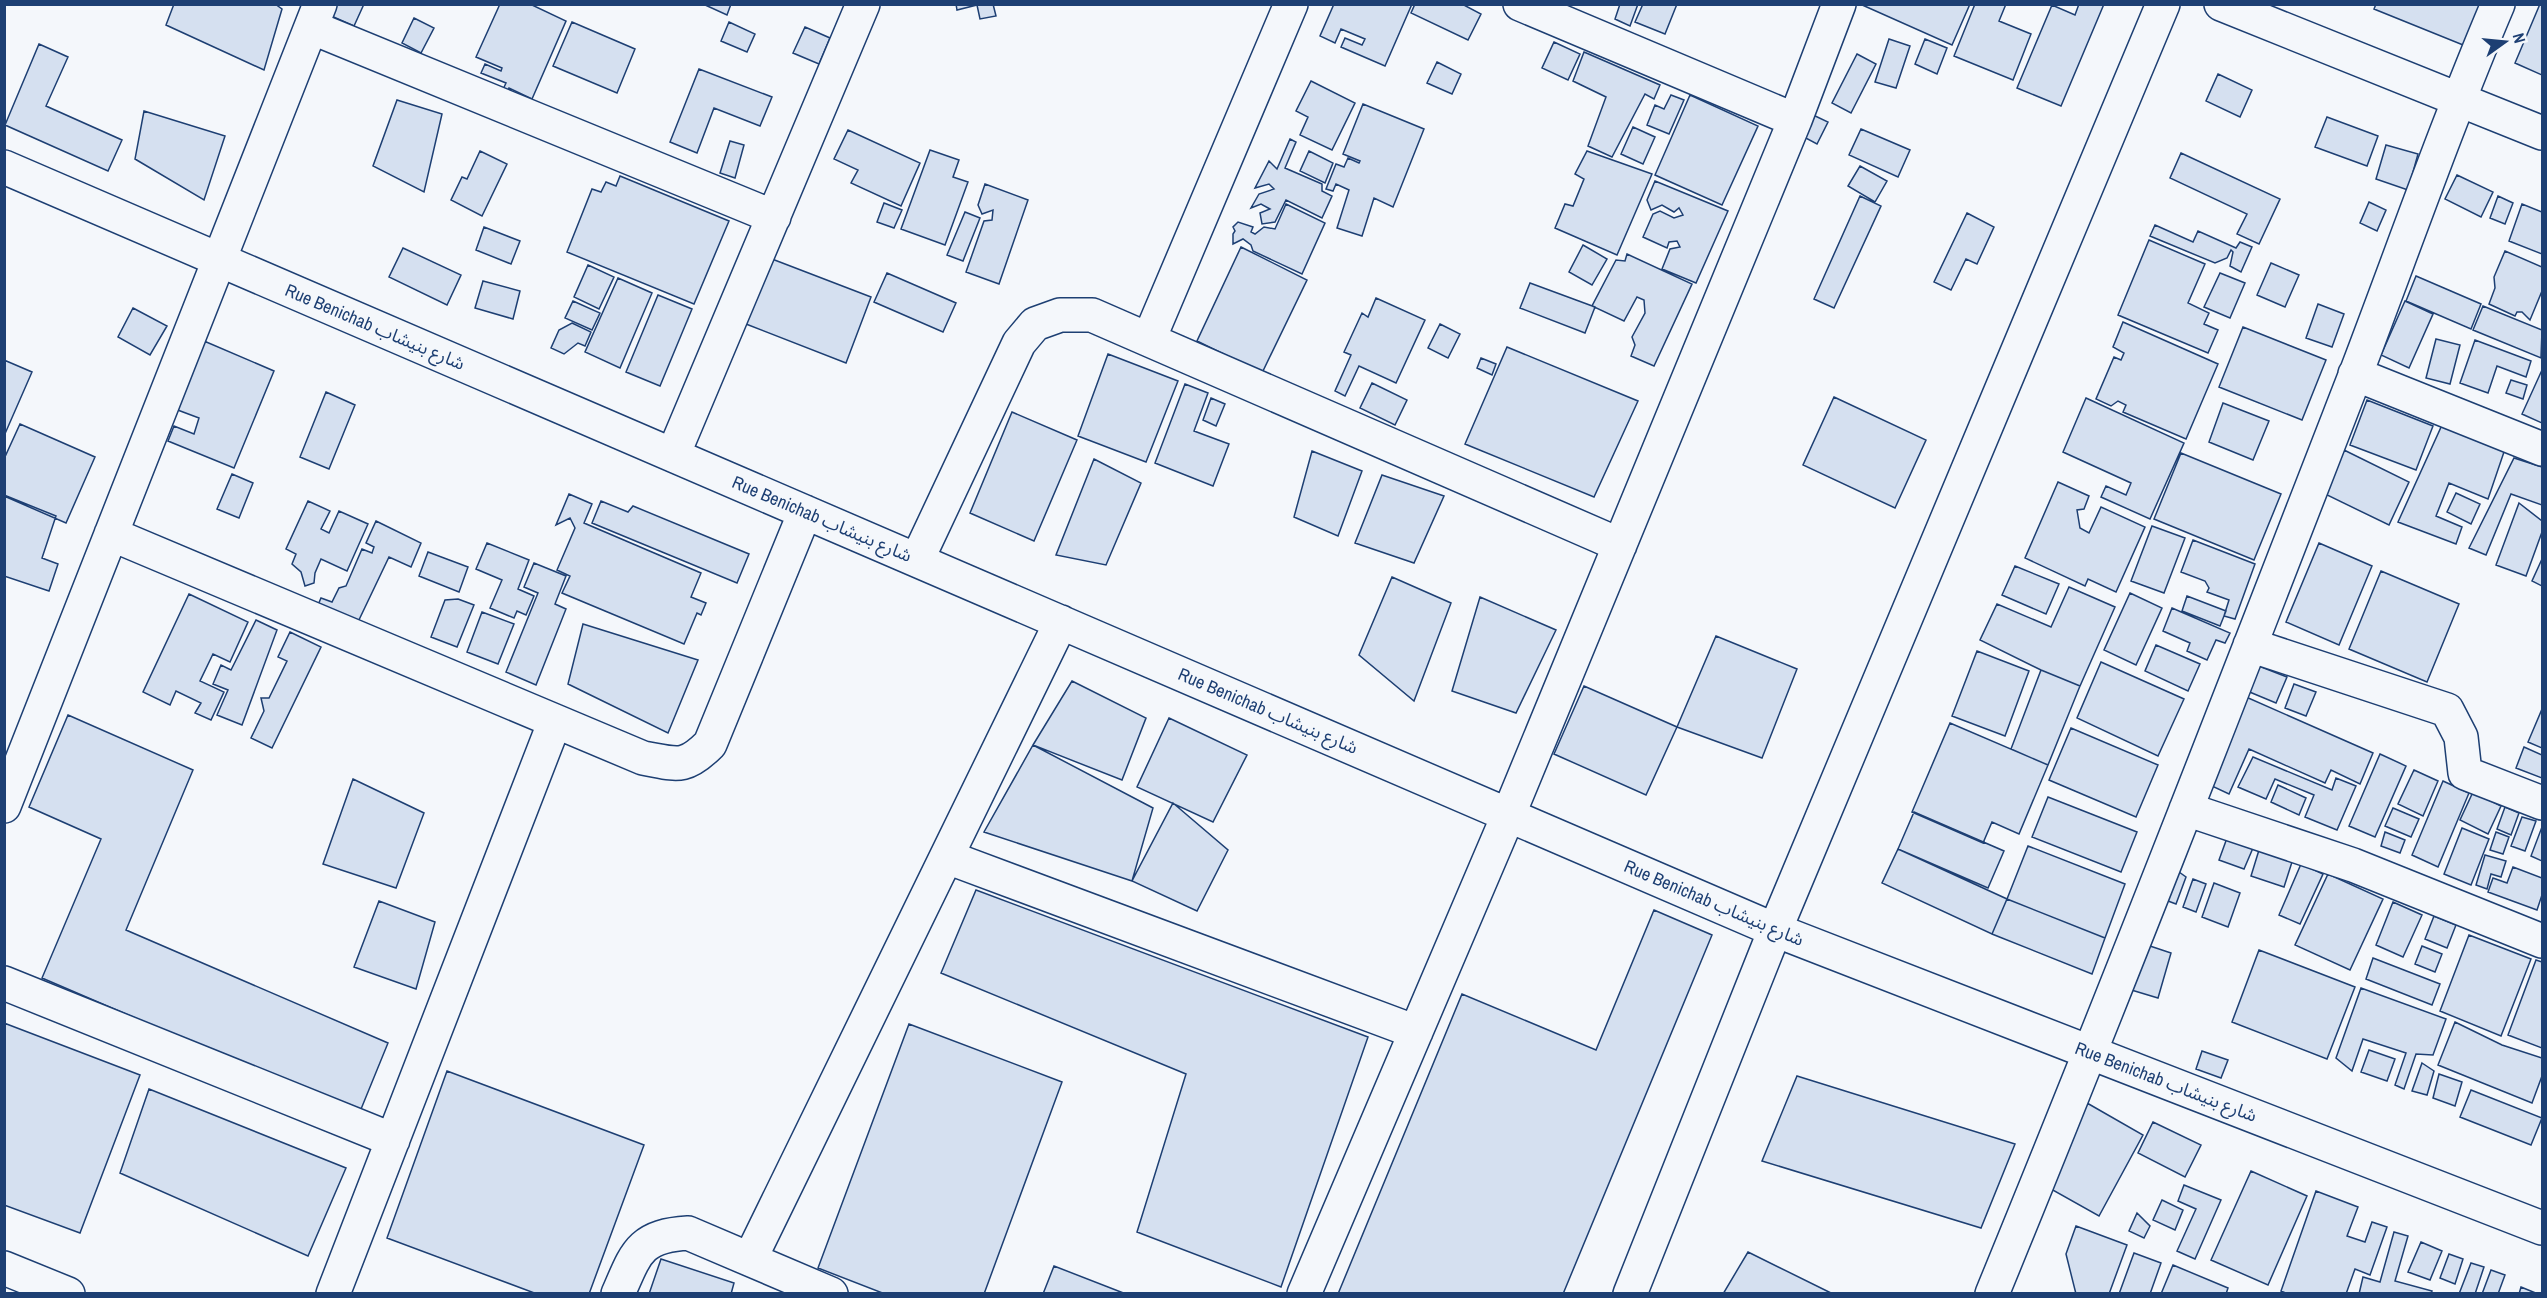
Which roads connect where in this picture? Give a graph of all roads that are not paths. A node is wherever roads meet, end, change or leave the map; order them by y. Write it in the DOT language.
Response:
graph roads {
  1 [pos="863,4"];
  2 [pos="1291,4"];
  3 [pos="1520,4"];
  4 [pos="1839,4"];
  5 [pos="2163,4"];
  6 [pos="2221,4"];
  7 [pos="2498,4"];
  8 [pos="315,16"];
  9 [pos="2457,99"];
  10 [pos="1795,120"];
  11 [pos="2542,134"];
  12 [pos="4,167"];
  13 [pos="774,217"];
  14 [pos="218,259"];
  15 [pos="1149,339"];
  16 [pos="2355,374"];
  17 [pos="2542,449"];
  18 [pos="674,455"];
  19 [pos="805,512"];
  20 [pos="111,534"];
  21 [pos="1620,545"];
  22 [pos="917,560"];
  23 [pos="1061,622"];
  24 [pos="2250,645"];
  25 [pos="555,721"];
  26 [pos="2542,803"];
  27 [pos="4,806"];
  28 [pos="2186,809"];
  29 [pos="1508,816"];
  30 [pos="946,857"];
  31 [pos="1775,930"];
  32 [pos="2542,941"];
  33 [pos="4,982"];
  34 [pos="1416,1032"];
  35 [pos="2091,1053"];
  36 [pos="393,1140"];
  37 [pos="2540,1220"];
  38 [pos="750,1259"];
  39 [pos="4,1268"];
  40 [pos="68,1293"];
  41 [pos="333,1293"];
  42 [pos="618,1293"];
  43 [pos="831,1293"];
  44 [pos="1304,1293"];
  45 [pos="1630,1293"];
  46 [pos="1992,1293"];
  1 -- 13 [label="street"];
  2 -- 15 [label="street"];
  3 -- 10 [label="street"];
  4 -- 10 [label="street"];
  5 -- 31 [label="street"];
  6 -- 9 [label="street"];
  7 -- 9 [label="street"];
  8 -- 13 [label="street"];
  8 -- 14 [label="street"];
  9 -- 11 [label="street"];
  9 -- 16 [label="street"];
  10 -- 21 [label="street"];
  12 -- 14 [label="street, Rue Benichab شارع بنيشاب"];
  13 -- 18 [label="street"];
  14 -- 18 [label="street, Rue Benichab شارع بنيشاب"];
  14 -- 20 [label="street"];
  15 -- 21 [label="street"];
  15 -- 22 [label="street"];
  16 -- 17 [label="street"];
  16 -- 24 [label="street"];
  18 -- 19 [label="street, Rue Benichab شارع بنيشاب"];
  19 -- 22 [label="street, Rue Benichab شارع بنيشاب"];
  19 -- 25 [label="street"];
  20 -- 25 [label="street"];
  20 -- 27 [label="street"];
  21 -- 29 [label="street"];
  22 -- 23 [label="street, Rue Benichab شارع بنيشاب"];
  23 -- 29 [label="street, Rue Benichab شارع بنيشاب"];
  23 -- 30 [label="street"];
  24 -- 26 [label="street"];
  24 -- 28 [label="street"];
  25 -- 36 [label="street"];
  28 -- 32 [label="street"];
  28 -- 35 [label="street"];
  29 -- 31 [label="street, Rue Benichab شارع بنيشاب"];
  29 -- 34 [label="street"];
  30 -- 34 [label="street"];
  30 -- 38 [label="street"];
  31 -- 35 [label="street, Rue Benichab شارع بنيشاب"];
  31 -- 45 [label="street"];
  33 -- 36 [label="street"];
  34 -- 44 [label="street"];
  35 -- 37 [label="street, Rue Benichab شارع بنيشاب"];
  35 -- 46 [label="street"];
  36 -- 41 [label="street"];
  38 -- 42 [label="street"];
  38 -- 43 [label="street"];
  39 -- 40 [label="street"];
}
